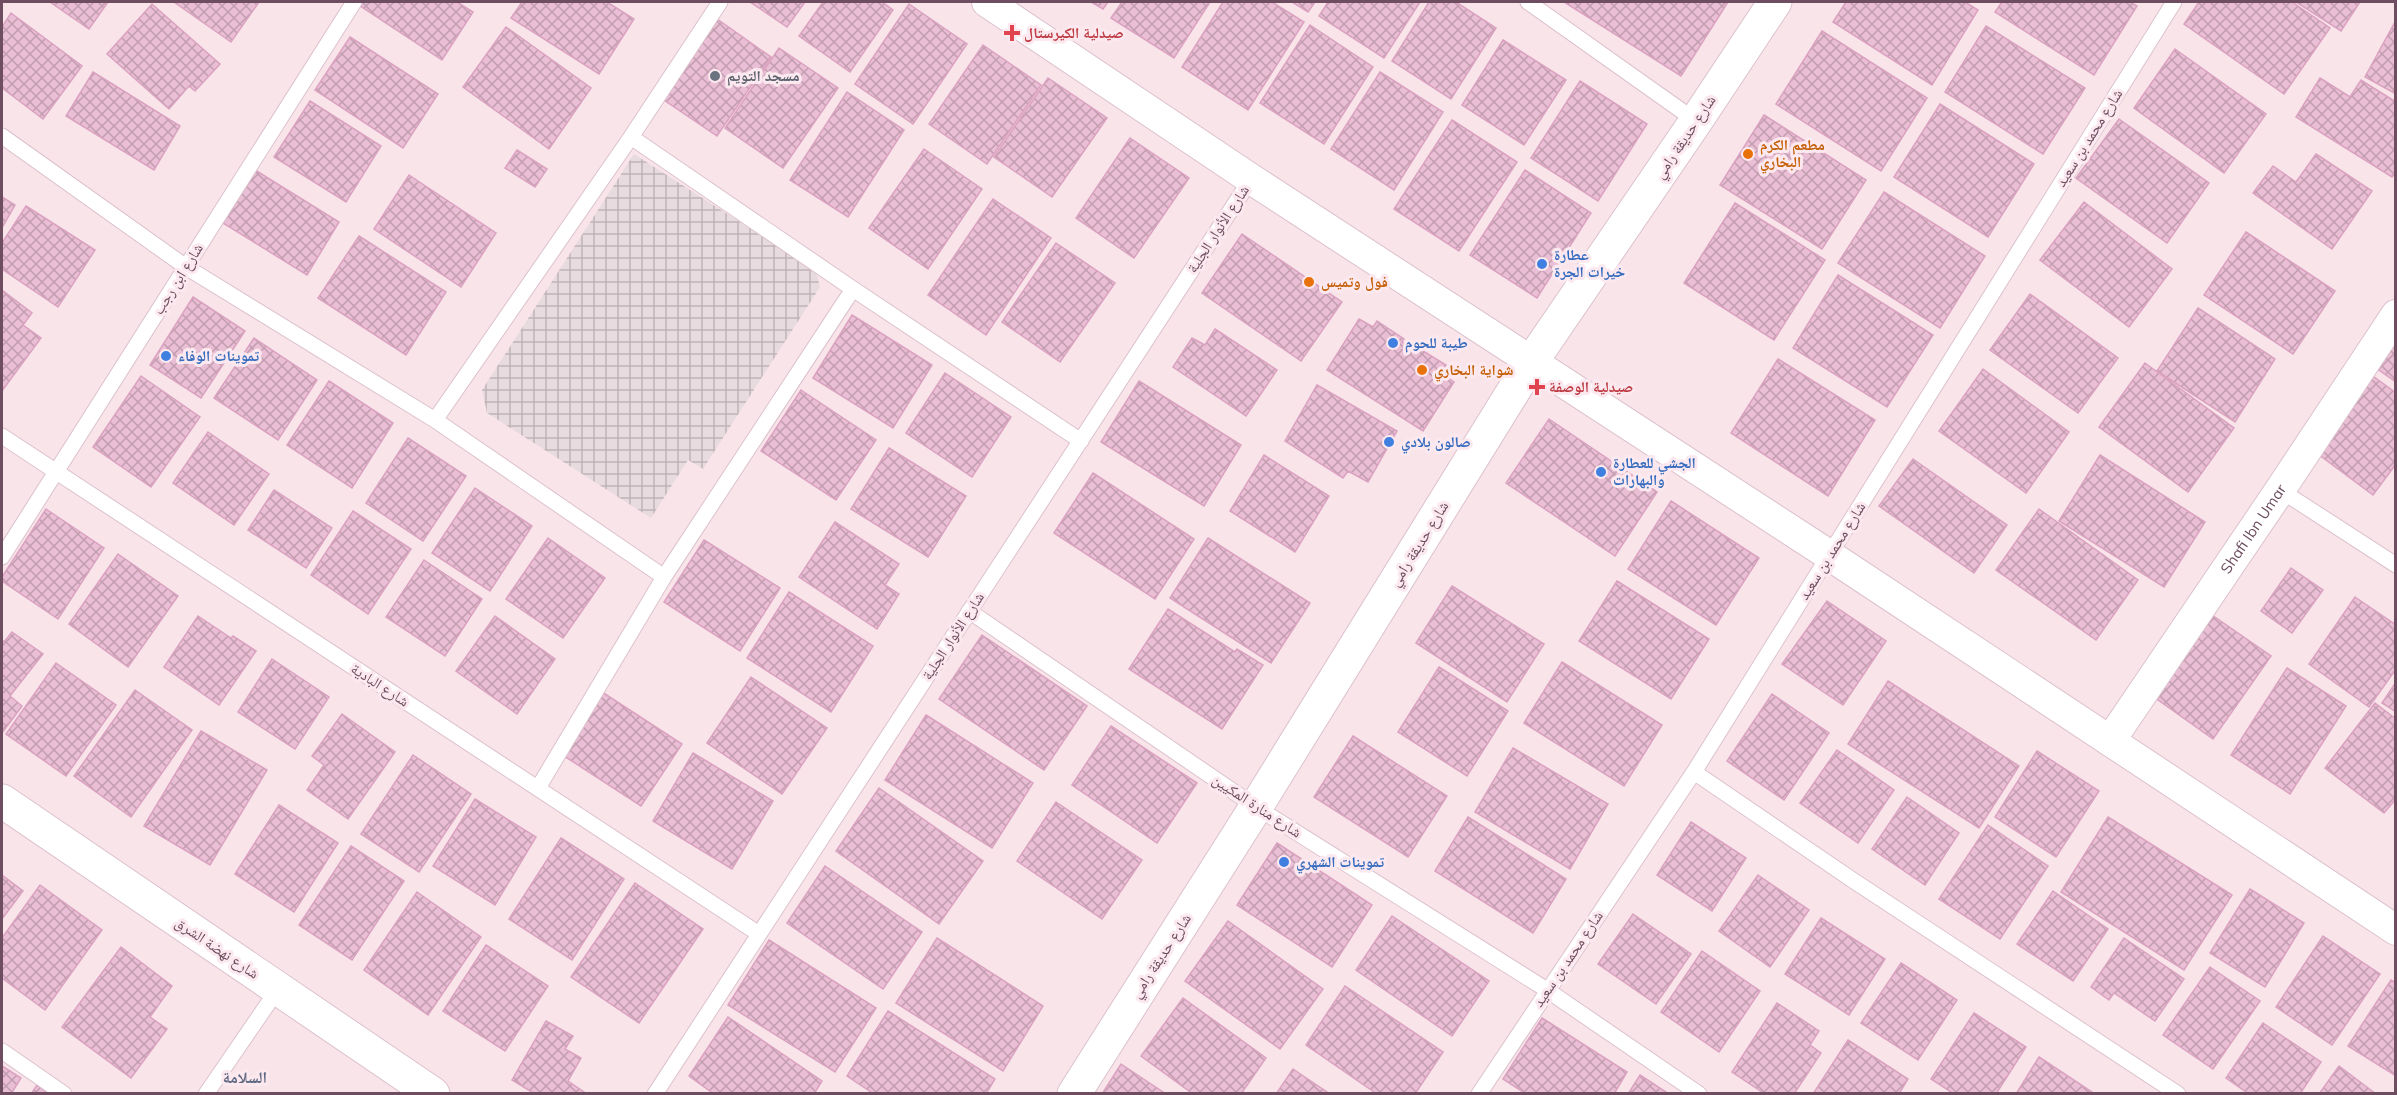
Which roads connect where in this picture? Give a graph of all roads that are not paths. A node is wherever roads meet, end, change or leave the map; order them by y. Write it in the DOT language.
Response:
graph roads {
  1 [pos="354,2"];
  2 [pos="720,2"];
  3 [pos="987,2"];
  4 [pos="1528,2"];
  5 [pos="1774,2"];
  6 [pos="2174,2"];
  7 [pos="1696,122"];
  8 [pos="2,136"];
  9 [pos="631,137"];
  10 [pos="1251,179"];
  11 [pos="186,267"];
  12 [pos="853,289"];
  13 [pos="2396,315"];
  14 [pos="1532,361"];
  15 [pos="435,420"];
  16 [pos="2,436"];
  17 [pos="1081,441"];
  18 [pos="56,472"];
  19 [pos="2280,490"];
  20 [pos="1829,555"];
  21 [pos="2,557"];
  22 [pos="2396,565"];
  23 [pos="664,577"];
  24 [pos="969,611"];
  25 [pos="2110,741"];
  26 [pos="1694,772"];
  27 [pos="537,788"];
  28 [pos="2,801"];
  29 [pos="1256,807"];
  30 [pos="2396,930"];
  31 [pos="759,934"];
  32 [pos="278,989"];
  33 [pos="1547,990"];
  34 [pos="2,1051"];
  35 [pos="64,1094"];
  36 [pos="206,1094"];
  37 [pos="433,1094"];
  38 [pos="655,1094"];
  39 [pos="1074,1094"];
  40 [pos="1479,1094"];
  41 [pos="1699,1094"];
  42 [pos="2178,1094"];
  1 -- 11 [label="lane, شارع ابن رجب"];
  2 -- 9 [label="lane"];
  3 -- 10 [label="street"];
  4 -- 7 [label="lane"];
  5 -- 7 [label="street, شارع حديقة رامي"];
  6 -- 20 [label="lane, شارع محمد بن سعيد"];
  7 -- 14 [label="street, شارع حديقة رامي"];
  8 -- 11 [label="lane"];
  9 -- 12 [label="lane"];
  9 -- 15 [label="lane"];
  10 -- 14 [label="street"];
  10 -- 17 [label="lane, شارع الأنوار الجلية"];
  11 -- 15 [label="lane"];
  11 -- 18 [label="lane, شارع ابن رجب"];
  12 -- 17 [label="lane"];
  12 -- 23 [label="lane"];
  13 -- 19 [label="street, Shafi Ibn Umar"];
  14 -- 20 [label="street"];
  14 -- 29 [label="street, شارع حديقة رامي"];
  15 -- 23 [label="lane"];
  16 -- 18 [label="lane, شارع البادية"];
  17 -- 24 [label="lane, شارع الأنوار الجلية"];
  18 -- 21 [label="lane, شارع ابن رجب"];
  18 -- 27 [label="lane, شارع البادية"];
  19 -- 22 [label="lane"];
  19 -- 25 [label="street, Shafi Ibn Umar"];
  20 -- 25 [label="street"];
  20 -- 26 [label="lane, شارع محمد بن سعيد"];
  23 -- 27 [label="lane"];
  24 -- 29 [label="lane, شارع منارة المكيين"];
  24 -- 31 [label="lane, شارع الأنوار الجلية"];
  25 -- 30 [label="street"];
  26 -- 33 [label="lane, شارع محمد بن سعيد"];
  26 -- 42 [label="lane"];
  27 -- 31 [label="lane, شارع البادية"];
  28 -- 32 [label="street, شارع نهضة الشرق"];
  29 -- 33 [label="lane, شارع منارة المكيين"];
  29 -- 39 [label="street, شارع حديقة رامي"];
  31 -- 38 [label="lane, شارع الأنوار الجلية"];
  32 -- 36 [label="lane"];
  32 -- 37 [label="street, شارع نهضة الشرق"];
  33 -- 40 [label="lane, شارع محمد بن سعيد"];
  33 -- 41 [label="lane, شارع منارة المكيين"];
  34 -- 35 [label="lane"];
}
